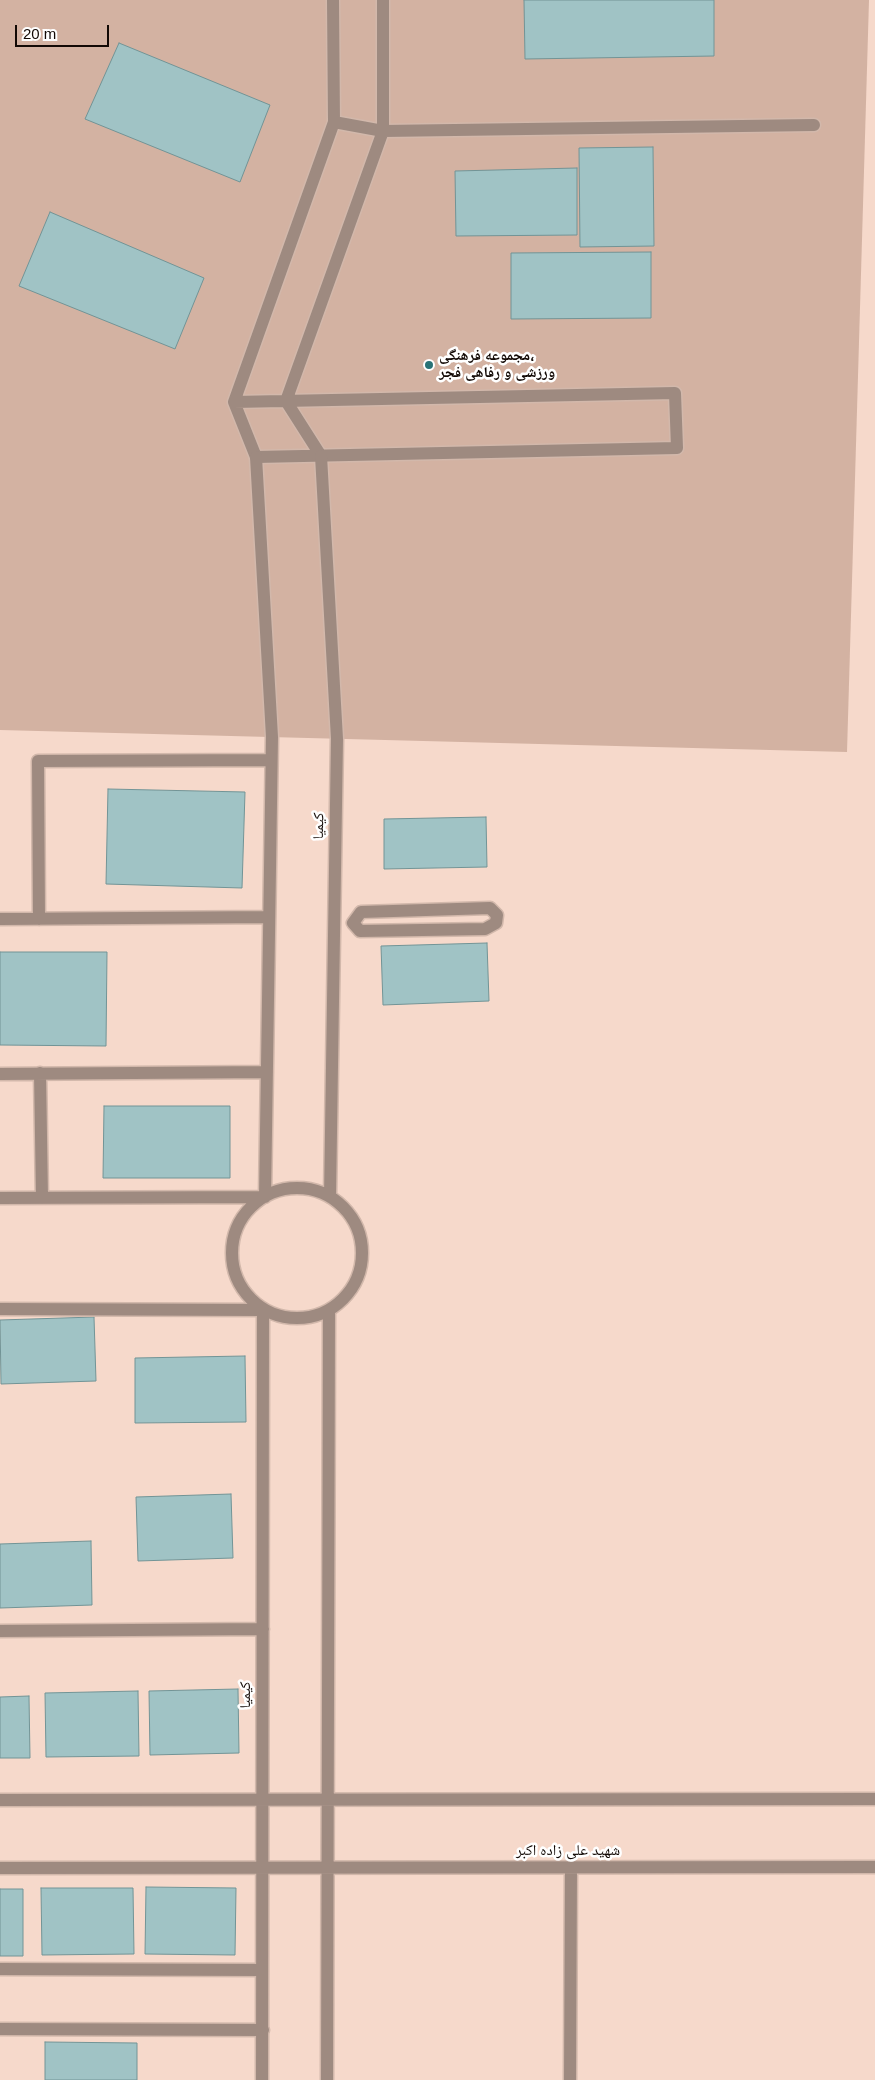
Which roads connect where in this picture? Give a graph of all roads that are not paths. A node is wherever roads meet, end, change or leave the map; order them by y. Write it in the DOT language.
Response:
graph roads {
  1 [pos="333,0"];
  2 [pos="382,0"];
  3 [pos="334,122"];
  4 [pos="814,125"];
  5 [pos="383,130"];
  6 [pos="286,401"];
  7 [pos="234,402"];
  8 [pos="321,456"];
  9 [pos="256,457"];
  10 [pos="271,760"];
  11 [pos="269,917"];
  12 [pos="0,919"];
  13 [pos="39,919"];
  14 [pos="353,923"];
  15 [pos="334,924"];
  16 [pos="267,1072"];
  17 [pos="0,1074"];
  18 [pos="40,1074"];
  19 [pos="264,1197"];
  20 [pos="330,1197"];
  21 [pos="0,1198"];
  22 [pos="42,1198"];
  23 [pos="0,1308"];
  24 [pos="263,1310"];
  25 [pos="328,1310"];
  26 [pos="262,1629"];
  27 [pos="0,1631"];
  28 [pos="0,1800"];
  29 [pos="262,1800"];
  30 [pos="327,1800"];
  31 [pos="875,1800"];
  32 [pos="875,1867"];
  33 [pos="0,1868"];
  34 [pos="262,1868"];
  35 [pos="327,1868"];
  36 [pos="571,1868"];
  37 [pos="0,1969"];
  38 [pos="262,1970"];
  39 [pos="0,2028"];
  40 [pos="263,2030"];
  41 [pos="262,2080"];
  42 [pos="327,2080"];
  43 [pos="570,2080"];
  1 -- 3 [label="street"];
  2 -- 5 [label="street"];
  3 -- 5 [label="street"];
  3 -- 7 [label="street"];
  4 -- 5 [label="street"];
  5 -- 6 [label="street"];
  6 -- 7 [label="street"];
  6 -- 8 [label="street"];
  6 -- 8 [label="street"];
  7 -- 9 [label="street"];
  8 -- 9 [label="street"];
  8 -- 15 [label="street, کیمیا"];
  9 -- 10 [label="street"];
  10 -- 11 [label="street"];
  10 -- 13 [label="street"];
  11 -- 13 [label="street"];
  11 -- 16 [label="street"];
  12 -- 13 [label="street"];
  14 -- 14 [label="street"];
  14 -- 15 [label="street"];
  15 -- 20 [label="street, کیمیا"];
  16 -- 18 [label="street"];
  16 -- 19 [label="street"];
  17 -- 18 [label="street"];
  18 -- 22 [label="street"];
  19 -- 20 [label="street"];
  19 -- 22 [label="street"];
  19 -- 24 [label="street"];
  20 -- 25 [label="street"];
  21 -- 22 [label="street"];
  23 -- 24 [label="street"];
  24 -- 25 [label="street"];
  24 -- 26 [label="street, کیمیا"];
  25 -- 30 [label="street"];
  26 -- 27 [label="street"];
  26 -- 29 [label="street, کیمیا"];
  28 -- 29 [label="street"];
  29 -- 30 [label="street"];
  29 -- 34 [label="street, کیمیا"];
  30 -- 31 [label="street"];
  30 -- 35 [label="street"];
  32 -- 36 [label="street, شهید علی زاده اکبر"];
  33 -- 34 [label="street, شهید علی زاده اکبر"];
  34 -- 35 [label="street, شهید علی زاده اکبر"];
  34 -- 38 [label="street, کیمیا"];
  35 -- 36 [label="street, شهید علی زاده اکبر"];
  35 -- 42 [label="street"];
  36 -- 43 [label="street"];
  37 -- 38 [label="street"];
  38 -- 40 [label="street, کیمیا"];
  39 -- 40 [label="street"];
  40 -- 41 [label="street, کیمیا"];
}
